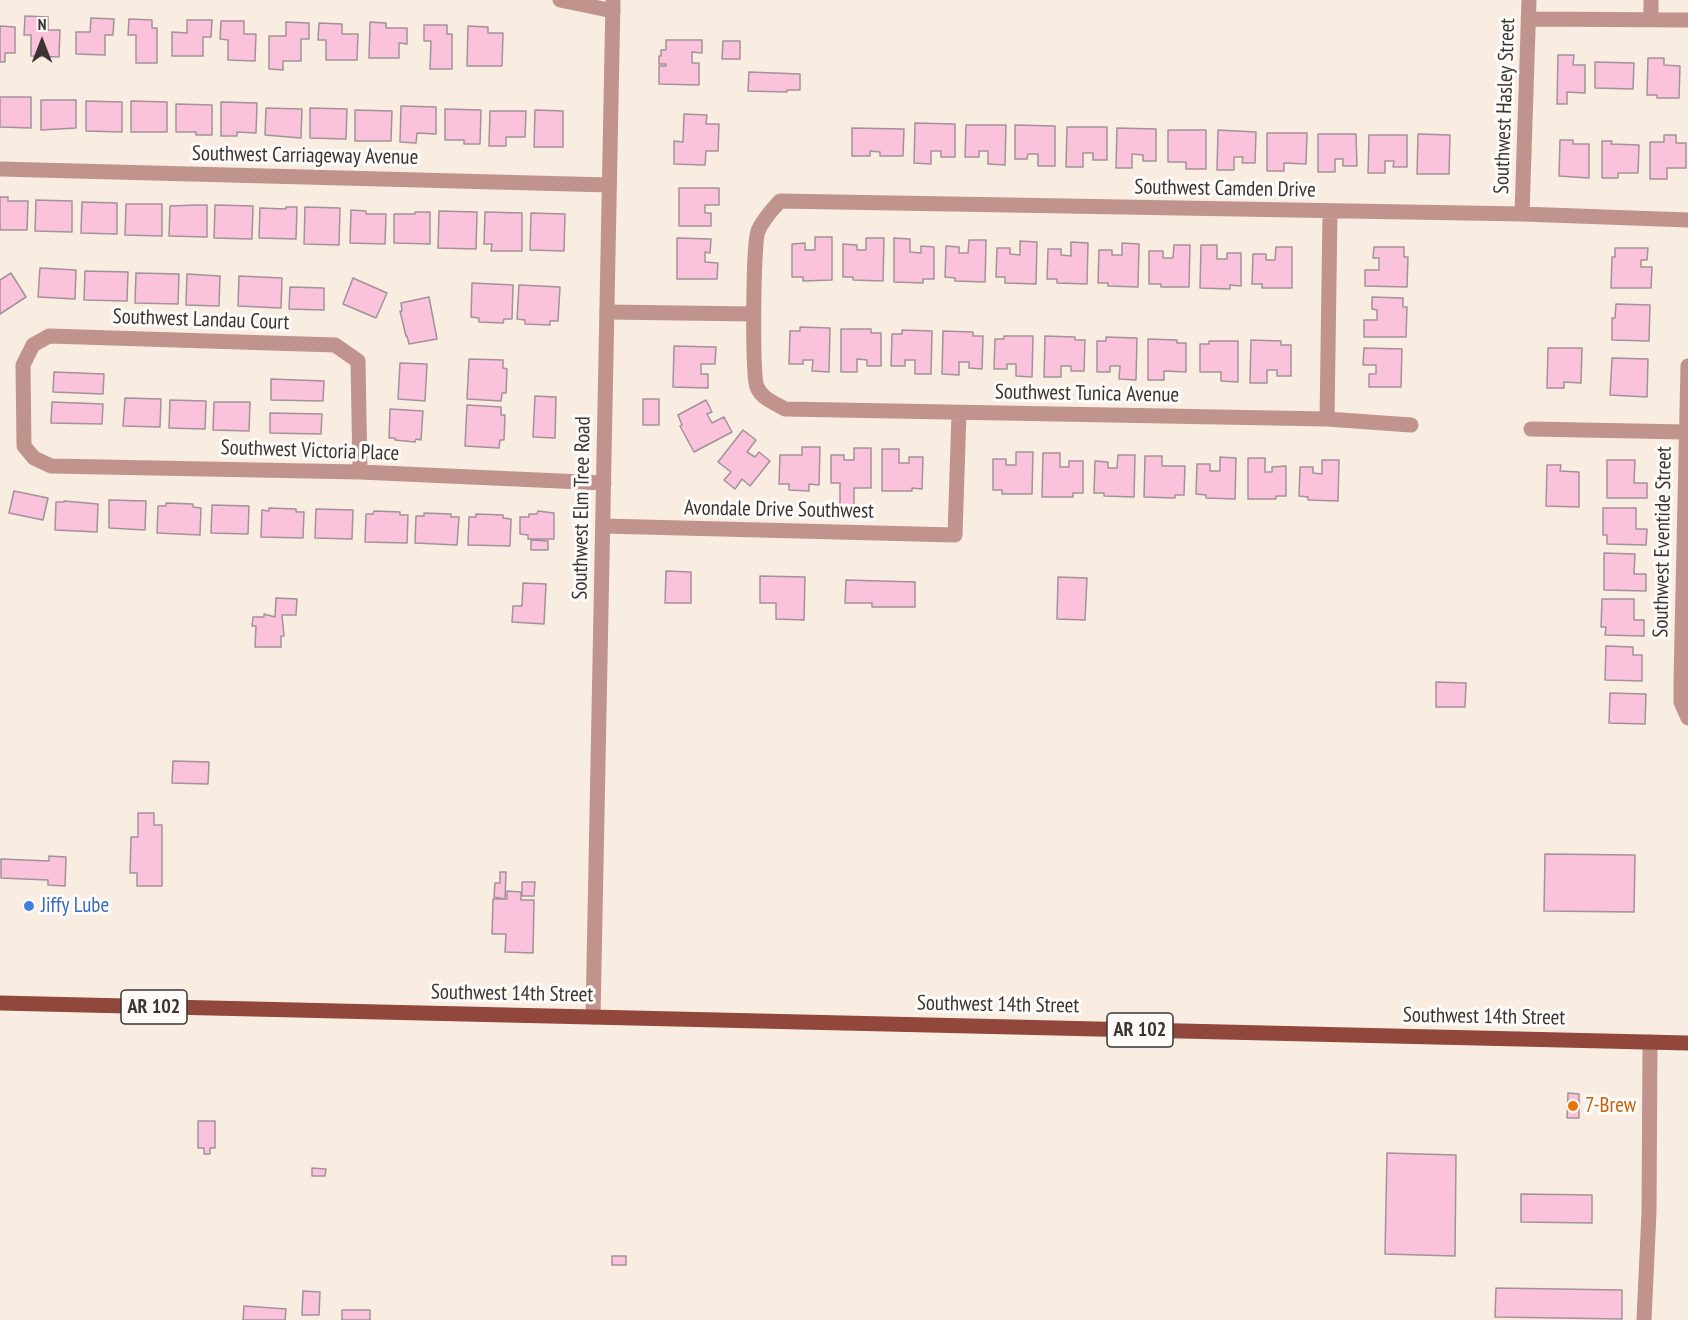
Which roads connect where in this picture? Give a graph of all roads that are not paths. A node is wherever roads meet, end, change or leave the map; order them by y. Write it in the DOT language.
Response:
graph roads {
  1 [pos="560,0"];
  2 [pos="1529,0"];
  3 [pos="1651,0"];
  4 [pos="613,5"];
  5 [pos="1528,19"];
  6 [pos="1651,19"];
  7 [pos="1688,20"];
  8 [pos="0,169"];
  9 [pos="609,185"];
  10 [pos="1330,212"];
  11 [pos="1522,214"];
  12 [pos="1688,220"];
  13 [pos="607,312"];
  14 [pos="753,314"];
  15 [pos="1688,366"];
  16 [pos="959,412"];
  17 [pos="1326,419"];
  18 [pos="1411,425"];
  19 [pos="1531,429"];
  20 [pos="1686,432"];
  21 [pos="24,446"];
  22 [pos="360,472"];
  23 [pos="603,483"];
  24 [pos="603,526"];
  25 [pos="1688,718"];
  26 [pos="0,1003"];
  27 [pos="593,1017"];
  28 [pos="1650,1042"];
  29 [pos="1688,1043"];
  30 [pos="1644,1320"];
  1 -- 4 [label="street"];
  2 -- 5 [label="street, Southwest Hasley Street"];
  3 -- 6 [label="street"];
  4 -- 9 [label="street, Southwest Elm Tree Road"];
  5 -- 6 [label="street"];
  5 -- 11 [label="street, Southwest Hasley Street"];
  6 -- 7 [label="street"];
  8 -- 9 [label="street, Southwest Carriageway Avenue"];
  9 -- 13 [label="street, Southwest Elm Tree Road"];
  10 -- 11 [label="street, Southwest Camden Drive"];
  10 -- 14 [label="street, Southwest Camden Drive"];
  10 -- 17 [label="street"];
  11 -- 12 [label="street, Southwest Camden Drive"];
  13 -- 14 [label="street"];
  13 -- 23 [label="street, Southwest Elm Tree Road"];
  14 -- 16 [label="street, Southwest Tunica Avenue"];
  15 -- 20 [label="street, Southwest Eventide Street"];
  16 -- 17 [label="street, Southwest Tunica Avenue"];
  16 -- 24 [label="street, Avondale Drive Southwest"];
  17 -- 18 [label="street, Southwest Tunica Avenue"];
  19 -- 20 [label="street"];
  20 -- 25 [label="street, Southwest Eventide Street"];
  21 -- 22 [label="street, Southwest Victoria Place"];
  21 -- 22 [label="street, Southwest Landau Court"];
  22 -- 23 [label="street, Southwest Victoria Place"];
  23 -- 24 [label="street, Southwest Elm Tree Road"];
  24 -- 27 [label="street, Southwest Elm Tree Road"];
  26 -- 27 [label="main road, Southwest 14th Street / AR 102"];
  27 -- 28 [label="main road, Southwest 14th Street / AR 102"];
  28 -- 29 [label="main road, Southwest 14th Street / AR 102"];
  28 -- 30 [label="street"];
}
